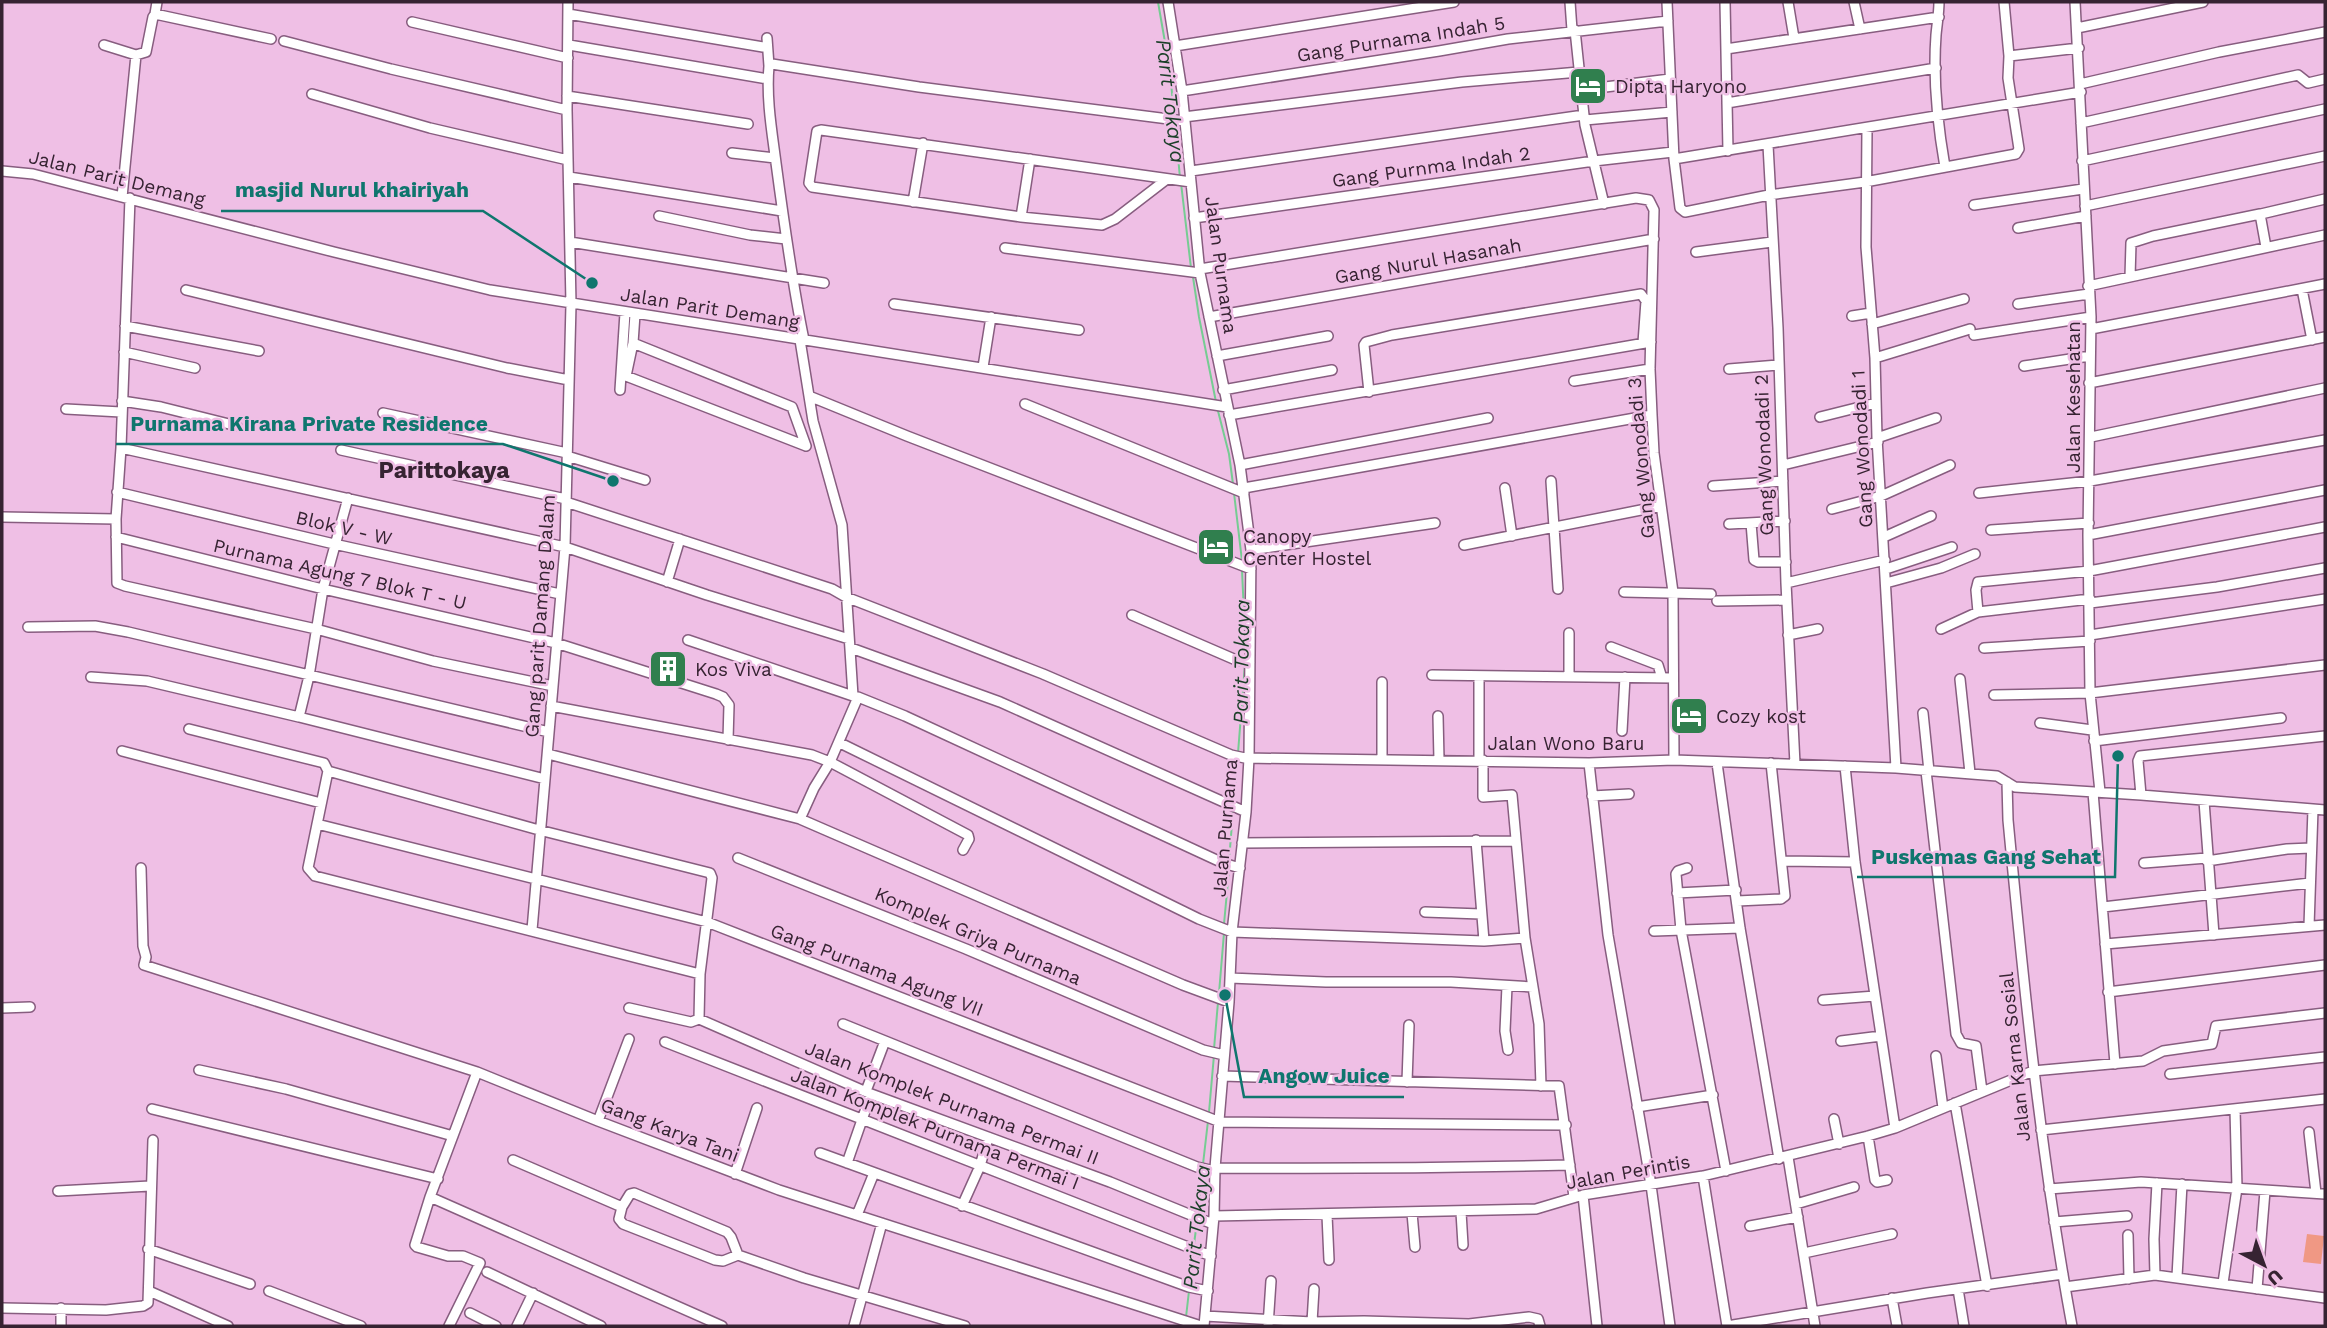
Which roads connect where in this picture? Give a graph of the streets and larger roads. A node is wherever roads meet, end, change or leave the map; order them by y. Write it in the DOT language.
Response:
graph roads {
  1 [pos="157,2"];
  2 [pos="568,2"];
  3 [pos="1168,2"];
  4 [pos="1454,2"];
  5 [pos="1570,2"];
  6 [pos="1667,2"];
  7 [pos="1725,2"];
  8 [pos="1788,2"];
  9 [pos="1854,2"];
  10 [pos="1939,2"];
  11 [pos="2004,2"];
  12 [pos="2075,2"];
  13 [pos="2203,2"];
  14 [pos="155,14"];
  15 [pos="568,14"];
  16 [pos="1939,17"];
  17 [pos="1668,21"];
  18 [pos="412,22"];
  19 [pos="2077,28"];
  20 [pos="1860,29"];
  21 [pos="1574,30"];
  22 [pos="2325,32"];
  23 [pos="1794,38"];
  24 [pos="271,39"];
  25 [pos="284,41"];
  26 [pos="569,45"];
  27 [pos="104,46"];
  28 [pos="1175,46"];
  29 [pos="2079,48"];
  30 [pos="1726,49"];
  31 [pos="136,55"];
  32 [pos="2009,56"];
  33 [pos="568,58"];
  34 [pos="773,65"];
  35 [pos="1936,68"];
  36 [pos="1578,72"];
  37 [pos="768,79"];
  38 [pos="1670,79"];
  39 [pos="2325,79"];
  40 [pos="2080,88"];
  41 [pos="1581,90"];
  42 [pos="1182,91"];
  43 [pos="312,94"];
  44 [pos="567,96"];
  45 [pos="1727,103"];
  46 [pos="2012,103"];
  47 [pos="2325,109"];
  48 [pos="566,110"];
  49 [pos="1672,112"];
  50 [pos="1938,116"];
  51 [pos="1584,118"];
  52 [pos="1179,119"];
  53 [pos="2081,123"];
  54 [pos="748,124"];
  55 [pos="1867,129"];
  56 [pos="923,143"];
  57 [pos="1768,145"];
  58 [pos="1728,151"];
  59 [pos="732,153"];
  60 [pos="1674,155"];
  61 [pos="2325,156"];
  62 [pos="775,158"];
  63 [pos="1030,159"];
  64 [pos="568,160"];
  65 [pos="1594,161"];
  66 [pos="2082,162"];
  67 [pos="1945,167"];
  68 [pos="2,171"];
  69 [pos="1191,171"];
  70 [pos="569,177"];
  71 [pos="1180,181"];
  72 [pos="1866,182"];
  73 [pos="2083,189"];
  74 [pos="1769,195"];
  75 [pos="126,198"];
  76 [pos="2325,199"];
  77 [pos="914,202"];
  78 [pos="1604,204"];
  79 [pos="1974,205"];
  80 [pos="2085,206"];
  81 [pos="782,211"];
  82 [pos="2261,214"];
  83 [pos="659,216"];
  84 [pos="2086,216"];
  85 [pos="1021,217"];
  86 [pos="1194,218"];
  87 [pos="2018,228"];
  88 [pos="2325,235"];
  89 [pos="786,239"];
  90 [pos="1654,239"];
  91 [pos="570,242"];
  92 [pos="1772,242"];
  93 [pos="2266,247"];
  94 [pos="1005,248"];
  95 [pos="1696,252"];
  96 [pos="1196,271"];
  97 [pos="2130,277"];
  98 [pos="792,278"];
  99 [pos="824,283"];
  100 [pos="2325,284"];
  101 [pos="2302,289"];
  102 [pos="186,290"];
  103 [pos="2088,290"];
  104 [pos="1964,299"];
  105 [pos="894,303"];
  106 [pos="571,304"];
  107 [pos="2018,304"];
  108 [pos="630,313"];
  109 [pos="1871,313"];
  110 [pos="1852,316"];
  111 [pos="991,317"];
  112 [pos="1209,317"];
  113 [pos="2091,317"];
  114 [pos="1872,324"];
  115 [pos="125,326"];
  116 [pos="2091,329"];
  117 [pos="1079,330"];
  118 [pos="1328,336"];
  119 [pos="2325,337"];
  120 [pos="802,340"];
  121 [pos="2312,340"];
  122 [pos="1647,342"];
  123 [pos="633,343"];
  124 [pos="259,351"];
  125 [pos="124,352"];
  126 [pos="1217,356"];
  127 [pos="2090,356"];
  128 [pos="1875,358"];
  129 [pos="1778,365"];
  130 [pos="2024,366"];
  131 [pos="983,367"];
  132 [pos="195,368"];
  133 [pos="1650,369"];
  134 [pos="1729,369"];
  135 [pos="1332,370"];
  136 [pos="569,380"];
  137 [pos="1574,381"];
  138 [pos="2090,383"];
  139 [pos="2325,388"];
  140 [pos="620,390"];
  141 [pos="1223,390"];
  142 [pos="1369,392"];
  143 [pos="810,396"];
  144 [pos="122,401"];
  145 [pos="1876,403"];
  146 [pos="1025,404"];
  147 [pos="66,409"];
  148 [pos="1223,409"];
  149 [pos="121,412"];
  150 [pos="383,413"];
  151 [pos="1652,415"];
  152 [pos="1820,417"];
  153 [pos="1488,418"];
  154 [pos="1936,418"];
  155 [pos="237,426"];
  156 [pos="2091,436"];
  157 [pos="1877,440"];
  158 [pos="2325,440"];
  159 [pos="121,448"];
  160 [pos="341,450"];
  161 [pos="567,455"];
  162 [pos="1240,465"];
  163 [pos="1783,465"];
  164 [pos="1950,465"];
  165 [pos="645,480"];
  166 [pos="1551,481"];
  167 [pos="1783,481"];
  168 [pos="2090,481"];
  169 [pos="1713,486"];
  170 [pos="1506,488"];
  171 [pos="1239,490"];
  172 [pos="2325,490"];
  173 [pos="119,492"];
  174 [pos="1979,493"];
  175 [pos="1881,496"];
  176 [pos="348,498"];
  177 [pos="566,500"];
  178 [pos="1661,506"];
  179 [pos="1832,509"];
  180 [pos="1931,516"];
  181 [pos="2,517"];
  182 [pos="116,519"];
  183 [pos="1785,521"];
  184 [pos="1435,523"];
  185 [pos="1751,523"];
  186 [pos="2089,523"];
  187 [pos="1729,524"];
  188 [pos="1554,527"];
  189 [pos="2325,527"];
  190 [pos="1991,530"];
  191 [pos="2088,535"];
  192 [pos="1512,536"];
  193 [pos="116,537"];
  194 [pos="1884,537"];
  195 [pos="680,539"];
  196 [pos="334,544"];
  197 [pos="1464,545"];
  198 [pos="565,547"];
  199 [pos="1952,547"];
  200 [pos="1251,550"];
  201 [pos="1975,554"];
  202 [pos="1786,562"];
  203 [pos="1885,565"];
  204 [pos="1249,568"];
  205 [pos="2325,568"];
  206 [pos="2089,571"];
  207 [pos="667,582"];
  208 [pos="1786,583"];
  209 [pos="1886,583"];
  210 [pos="323,589"];
  211 [pos="1558,589"];
  212 [pos="1624,592"];
  213 [pos="1673,592"];
  214 [pos="560,594"];
  215 [pos="846,597"];
  216 [pos="2325,599"];
  217 [pos="1787,600"];
  218 [pos="2090,601"];
  219 [pos="1978,612"];
  220 [pos="1132,615"];
  221 [pos="28,627"];
  222 [pos="316,629"];
  223 [pos="1818,629"];
  224 [pos="1941,629"];
  225 [pos="1569,633"];
  226 [pos="1788,635"];
  227 [pos="2090,638"];
  228 [pos="688,640"];
  229 [pos="556,643"];
  230 [pos="850,643"];
  231 [pos="1611,647"];
  232 [pos="1983,648"];
  233 [pos="1249,662"];
  234 [pos="2325,665"];
  235 [pos="1432,675"];
  236 [pos="1569,675"];
  237 [pos="309,676"];
  238 [pos="1479,676"];
  239 [pos="90,677"];
  240 [pos="1625,677"];
  241 [pos="1662,678"];
  242 [pos="1673,678"];
  243 [pos="1960,679"];
  244 [pos="1382,682"];
  245 [pos="553,686"];
  246 [pos="2091,693"];
  247 [pos="1994,695"];
  248 [pos="856,696"];
  249 [pos="551,706"];
  250 [pos="1923,713"];
  251 [pos="1438,716"];
  252 [pos="299,717"];
  253 [pos="2281,718"];
  254 [pos="2040,723"];
  255 [pos="189,729"];
  256 [pos="2092,730"];
  257 [pos="1622,731"];
  258 [pos="549,732"];
  259 [pos="2325,737"];
  260 [pos="728,740"];
  261 [pos="2094,741"];
  262 [pos="840,743"];
  263 [pos="122,751"];
  264 [pos="548,754"];
  265 [pos="1247,758"];
  266 [pos="1382,759"];
  267 [pos="1439,760"];
  268 [pos="1481,760"];
  269 [pos="1674,760"];
  270 [pos="830,762"];
  271 [pos="1589,762"];
  272 [pos="1717,763"];
  273 [pos="1771,763"];
  274 [pos="1795,764"];
  275 [pos="1845,766"];
  276 [pos="1896,768"];
  277 [pos="328,771"];
  278 [pos="1928,771"];
  279 [pos="1970,774"];
  280 [pos="545,779"];
  281 [pos="2007,782"];
  282 [pos="2096,792"];
  283 [pos="1629,794"];
  284 [pos="2141,795"];
  285 [pos="1592,796"];
  286 [pos="2204,801"];
  287 [pos="321,803"];
  288 [pos="2313,809"];
  289 [pos="1242,810"];
  290 [pos="2325,810"];
  291 [pos="800,819"];
  292 [pos="317,824"];
  293 [pos="539,830"];
  294 [pos="1476,841"];
  295 [pos="1516,841"];
  296 [pos="1242,843"];
  297 [pos="2311,848"];
  298 [pos="963,850"];
  299 [pos="738,858"];
  300 [pos="2207,859"];
  301 [pos="1783,862"];
  302 [pos="1855,862"];
  303 [pos="2144,863"];
  304 [pos="1237,867"];
  305 [pos="141,868"];
  306 [pos="1687,868"];
  307 [pos="536,879"];
  308 [pos="2309,883"];
  309 [pos="1736,890"];
  310 [pos="1677,893"];
  311 [pos="2209,894"];
  312 [pos="1737,901"];
  313 [pos="2103,906"];
  314 [pos="1425,912"];
  315 [pos="1480,914"];
  316 [pos="707,922"];
  317 [pos="2325,925"];
  318 [pos="2309,926"];
  319 [pos="1740,928"];
  320 [pos="1226,929"];
  321 [pos="532,930"];
  322 [pos="1681,930"];
  323 [pos="1654,931"];
  324 [pos="2214,935"];
  325 [pos="1525,938"];
  326 [pos="1483,941"];
  327 [pos="2105,944"];
  328 [pos="2325,965"];
  329 [pos="700,974"];
  330 [pos="1230,978"];
  331 [pos="1507,986"];
  332 [pos="1533,987"];
  333 [pos="2108,992"];
  334 [pos="1875,996"];
  335 [pos="1823,1000"];
  336 [pos="1227,1001"];
  337 [pos="30,1007"];
  338 [pos="2,1008"];
  339 [pos="629,1009"];
  340 [pos="2325,1013"];
  341 [pos="699,1019"];
  342 [pos="843,1024"];
  343 [pos="1409,1025"];
  344 [pos="1881,1036"];
  345 [pos="629,1038"];
  346 [pos="885,1041"];
  347 [pos="1841,1041"];
  348 [pos="665,1042"];
  349 [pos="1508,1049"];
  350 [pos="1221,1055"];
  351 [pos="1936,1056"];
  352 [pos="2325,1057"];
  353 [pos="2115,1064"];
  354 [pos="199,1070"];
  355 [pos="2033,1071"];
  356 [pos="477,1072"];
  357 [pos="2170,1074"];
  358 [pos="1222,1076"];
  359 [pos="1407,1082"];
  360 [pos="1541,1086"];
  361 [pos="1982,1091"];
  362 [pos="869,1092"];
  363 [pos="1713,1095"];
  364 [pos="2325,1099"];
  365 [pos="1955,1103"];
  366 [pos="1637,1107"];
  367 [pos="757,1108"];
  368 [pos="1943,1108"];
  369 [pos="152,1109"];
  370 [pos="2235,1109"];
  371 [pos="1835,1119"];
  372 [pos="597,1121"];
  373 [pos="863,1121"];
  374 [pos="1216,1121"];
  375 [pos="1566,1125"];
  376 [pos="1895,1128"];
  377 [pos="2041,1130"];
  378 [pos="2309,1132"];
  379 [pos="453,1136"];
  380 [pos="1868,1136"];
  381 [pos="988,1138"];
  382 [pos="153,1140"];
  383 [pos="1839,1144"];
  384 [pos="820,1153"];
  385 [pos="1783,1158"];
  386 [pos="513,1160"];
  387 [pos="847,1163"];
  388 [pos="1570,1165"];
  389 [pos="980,1166"];
  390 [pos="1209,1169"];
  391 [pos="1726,1171"];
  392 [pos="874,1173"];
  393 [pos="735,1174"];
  394 [pos="1703,1176"];
  395 [pos="438,1179"];
  396 [pos="1887,1180"];
  397 [pos="2157,1183"];
  398 [pos="2182,1184"];
  399 [pos="1651,1185"];
  400 [pos="150,1186"];
  401 [pos="1854,1187"];
  402 [pos="2237,1188"];
  403 [pos="2049,1189"];
  404 [pos="58,1191"];
  405 [pos="2265,1191"];
  406 [pos="2321,1194"];
  407 [pos="1578,1196"];
  408 [pos="430,1197"];
  409 [pos="1796,1204"];
  410 [pos="962,1206"];
  411 [pos="622,1207"];
  412 [pos="1461,1212"];
  413 [pos="1412,1213"];
  414 [pos="857,1215"];
  415 [pos="1327,1215"];
  416 [pos="2127,1216"];
  417 [pos="1798,1217"];
  418 [pos="1211,1221"];
  419 [pos="2054,1222"];
  420 [pos="882,1223"];
  421 [pos="1750,1226"];
  422 [pos="1892,1234"];
  423 [pos="2128,1235"];
  424 [pos="1463,1245"];
  425 [pos="1415,1247"];
  426 [pos="148,1249"];
  427 [pos="1804,1253"];
  428 [pos="738,1255"];
  429 [pos="1207,1255"];
  430 [pos="1329,1260"];
  431 [pos="487,1272"];
  432 [pos="2063,1274"];
  433 [pos="2155,1275"];
  434 [pos="2177,1276"];
  435 [pos="2129,1279"];
  436 [pos="1270,1281"];
  437 [pos="2223,1283"];
  438 [pos="250,1284"];
  439 [pos="1987,1286"];
  440 [pos="2065,1287"];
  441 [pos="1314,1289"];
  442 [pos="1958,1289"];
  443 [pos="2257,1289"];
  444 [pos="1204,1290"];
  445 [pos="149,1291"];
  446 [pos="269,1291"];
  447 [pos="533,1293"];
  448 [pos="863,1294"];
  449 [pos="1892,1298"];
  450 [pos="2325,1298"];
  451 [pos="2,1308"];
  452 [pos="61,1308"];
  453 [pos="1813,1311"];
  454 [pos="470,1313"];
  455 [pos="1268,1322"];
  456 [pos="1312,1322"];
  457 [pos="1202,1324"];
  458 [pos="1339,1324"];
  459 [pos="1363,1324"];
  460 [pos="1415,1324"];
  461 [pos="1469,1325"];
  462 [pos="61,1326"];
  463 [pos="228,1326"];
  464 [pos="361,1326"];
  465 [pos="449,1326"];
  466 [pos="496,1326"];
  467 [pos="517,1326"];
  468 [pos="601,1326"];
  469 [pos="722,1326"];
  470 [pos="854,1326"];
  471 [pos="965,1326"];
  472 [pos="1540,1326"];
  473 [pos="1597,1326"];
  474 [pos="1670,1326"];
  475 [pos="1727,1326"];
  476 [pos="1815,1326"];
  477 [pos="1897,1326"];
  478 [pos="1964,1326"];
  479 [pos="2072,1326"];
  1 -- 14 [label="street"];
  2 -- 15 [label="street, Gang parit Damang Dalam"];
  3 -- 28 [label="street, Jalan Purnama"];
  4 -- 28 [label="street"];
  5 -- 21 [label="street"];
  6 -- 17 [label="street"];
  7 -- 30 [label="street"];
  8 -- 23 [label="street"];
  9 -- 20 [label="street"];
  10 -- 16 [label="street"];
  11 -- 32 [label="street"];
  12 -- 19 [label="street, Jalan Kesehatan"];
  13 -- 19 [label="street"];
  14 -- 24 [label="street"];
  14 -- 31 [label="street"];
  15 -- 26 [label="street, Gang parit Damang Dalam"];
  15 -- 34 [label="street"];
  16 -- 20 [label="street"];
  16 -- 35 [label="street"];
  17 -- 21 [label="street, Gang Purnama Indah 5"];
  17 -- 38 [label="street"];
  18 -- 33 [label="street"];
  19 -- 29 [label="street, Jalan Kesehatan"];
  20 -- 23 [label="street"];
  21 -- 36 [label="street"];
  21 -- 42 [label="street, Gang Purnama Indah 5"];
  22 -- 40 [label="street, Gang Purnma Indah 2"];
  23 -- 30 [label="street"];
  25 -- 48 [label="street"];
  26 -- 33 [label="street, Gang parit Damang Dalam"];
  26 -- 37 [label="street"];
  27 -- 31 [label="street"];
  28 -- 42 [label="street, Jalan Purnama"];
  29 -- 32 [label="street"];
  29 -- 40 [label="street, Jalan Kesehatan"];
  30 -- 45 [label="street"];
  31 -- 75 [label="street"];
  32 -- 46 [label="street"];
  33 -- 44 [label="street, Gang parit Damang Dalam"];
  34 -- 37 [label="street"];
  34 -- 52 [label="street"];
  35 -- 45 [label="street"];
  35 -- 50 [label="street"];
  36 -- 41 [label="street"];
  36 -- 52 [label="street"];
  37 -- 62 [label="street"];
  38 -- 41 [label="street"];
  38 -- 49 [label="street"];
  39 -- 53 [label="street"];
  40 -- 46 [label="street, Gang Purnma Indah 2"];
  40 -- 53 [label="street, Jalan Kesehatan"];
  41 -- 51 [label="street"];
  42 -- 52 [label="street, Jalan Purnama"];
  43 -- 64 [label="street"];
  44 -- 48 [label="street, Gang parit Damang Dalam"];
  44 -- 54 [label="street"];
  45 -- 58 [label="street"];
  46 -- 50 [label="street, Gang Purnma Indah 2"];
  46 -- 67 [label="street"];
  47 -- 66 [label="street"];
  48 -- 64 [label="street, Gang parit Damang Dalam"];
  49 -- 51 [label="street"];
  49 -- 60 [label="street"];
  50 -- 55 [label="street, Gang Purnma Indah 2"];
  50 -- 67 [label="street"];
  51 -- 65 [label="street"];
  51 -- 69 [label="street"];
  52 -- 69 [label="street, Jalan Purnama"];
  53 -- 66 [label="street, Jalan Kesehatan"];
  55 -- 57 [label="street, Gang Purnma Indah 2"];
  55 -- 72 [label="street, Gang Wonodadi 1"];
  56 -- 63 [label="street"];
  56 -- 77 [label="street"];
  56 -- 77 [label="street"];
  57 -- 58 [label="street, Gang Purnma Indah 2"];
  57 -- 74 [label="street, Gang Wonodadi 2"];
  58 -- 60 [label="street, Gang Purnma Indah 2"];
  59 -- 62 [label="street"];
  60 -- 65 [label="street, Gang Purnma Indah 2"];
  60 -- 74 [label="street"];
  61 -- 80 [label="street"];
  62 -- 81 [label="street"];
  63 -- 71 [label="street"];
  63 -- 85 [label="street"];
  64 -- 70 [label="street, Gang parit Damang Dalam"];
  65 -- 78 [label="street"];
  65 -- 86 [label="street, Gang Purnma Indah 2"];
  66 -- 73 [label="street, Jalan Kesehatan"];
  67 -- 72 [label="street"];
  68 -- 75 [label="street, Jalan Parit Demang"];
  69 -- 71 [label="street, Jalan Purnama"];
  70 -- 81 [label="street"];
  70 -- 91 [label="street, Gang parit Damang Dalam"];
  71 -- 85 [label="street"];
  71 -- 86 [label="street, Jalan Purnama"];
  72 -- 74 [label="street"];
  72 -- 109 [label="street, Gang Wonodadi 1"];
  73 -- 79 [label="street"];
  73 -- 80 [label="street, Jalan Kesehatan"];
  74 -- 92 [label="street, Gang Wonodadi 2"];
  75 -- 106 [label="street, Jalan Parit Demang"];
  75 -- 115 [label="street"];
  76 -- 82 [label="street"];
  77 -- 85 [label="street"];
  78 -- 90 [label="street, Gang Wonodadi 3"];
  78 -- 96 [label="street"];
  80 -- 84 [label="street, Jalan Kesehatan"];
  81 -- 89 [label="street"];
  82 -- 93 [label="street"];
  82 -- 97 [label="street"];
  83 -- 89 [label="street"];
  84 -- 87 [label="street"];
  84 -- 103 [label="street, Jalan Kesehatan"];
  86 -- 96 [label="street, Jalan Purnama"];
  88 -- 93 [label="street"];
  89 -- 98 [label="street"];
  90 -- 112 [label="street, Gang Nurul Hasanah"];
  90 -- 122 [label="street, Gang Wonodadi 3"];
  91 -- 98 [label="street"];
  91 -- 106 [label="street, Gang parit Damang Dalam"];
  92 -- 95 [label="street"];
  92 -- 129 [label="street, Gang Wonodadi 2"];
  93 -- 97 [label="street"];
  94 -- 96 [label="street"];
  96 -- 112 [label="street, Jalan Purnama"];
  97 -- 103 [label="street"];
  98 -- 99 [label="street"];
  98 -- 120 [label="street"];
  100 -- 101 [label="street"];
  101 -- 116 [label="street"];
  101 -- 121 [label="street"];
  102 -- 136 [label="street"];
  103 -- 107 [label="street"];
  103 -- 113 [label="street, Jalan Kesehatan"];
  104 -- 114 [label="street"];
  105 -- 111 [label="street"];
  106 -- 108 [label="street, Jalan Parit Demang"];
  106 -- 136 [label="street, Gang parit Damang Dalam"];
  108 -- 120 [label="street, Jalan Parit Demang"];
  108 -- 123 [label="street"];
  108 -- 140 [label="street"];
  109 -- 110 [label="street"];
  109 -- 114 [label="street, Gang Wonodadi 1"];
  111 -- 117 [label="street"];
  111 -- 131 [label="street"];
  112 -- 126 [label="street, Jalan Purnama"];
  113 -- 116 [label="street, Jalan Kesehatan"];
  113 -- 128 [label="street"];
  114 -- 128 [label="street, Gang Wonodadi 1"];
  115 -- 124 [label="street"];
  115 -- 125 [label="street"];
  116 -- 127 [label="street, Jalan Kesehatan"];
  118 -- 126 [label="street"];
  119 -- 121 [label="street"];
  120 -- 131 [label="street, Jalan Parit Demang"];
  120 -- 143 [label="street"];
  121 -- 138 [label="street"];
  122 -- 133 [label="street, Gang Wonodadi 3"];
  122 -- 142 [label="street, Jalan Parit Demang"];
  122 -- 142 [label="street"];
  123 -- 123 [label="street"];
  125 -- 132 [label="street"];
  125 -- 144 [label="street"];
  126 -- 141 [label="street, Jalan Purnama"];
  127 -- 130 [label="street"];
  127 -- 138 [label="street, Jalan Kesehatan"];
  128 -- 145 [label="street, Gang Wonodadi 1"];
  129 -- 134 [label="street"];
  129 -- 163 [label="street, Gang Wonodadi 2"];
  131 -- 148 [label="street, Jalan Parit Demang"];
  133 -- 137 [label="street"];
  133 -- 151 [label="street, Gang Wonodadi 3"];
  135 -- 141 [label="street"];
  136 -- 161 [label="street, Gang parit Damang Dalam"];
  138 -- 156 [label="street, Jalan Kesehatan"];
  139 -- 156 [label="street"];
  141 -- 148 [label="street, Jalan Purnama"];
  142 -- 148 [label="street, Jalan Parit Demang"];
  143 -- 204 [label="street"];
  143 -- 215 [label="street"];
  144 -- 149 [label="street"];
  144 -- 155 [label="street"];
  145 -- 152 [label="street"];
  145 -- 157 [label="street, Gang Wonodadi 1"];
  146 -- 171 [label="street"];
  147 -- 149 [label="street"];
  148 -- 162 [label="street, Jalan Purnama"];
  149 -- 159 [label="street"];
  150 -- 161 [label="street"];
  151 -- 171 [label="street"];
  151 -- 178 [label="street, Gang Wonodadi 3"];
  153 -- 162 [label="street"];
  154 -- 157 [label="street"];
  156 -- 168 [label="street, Jalan Kesehatan"];
  157 -- 163 [label="street"];
  157 -- 175 [label="street, Gang Wonodadi 1"];
  158 -- 168 [label="street"];
  159 -- 173 [label="street"];
  159 -- 176 [label="street"];
  160 -- 177 [label="street, Jalan Wono Baru"];
  161 -- 165 [label="street"];
  161 -- 177 [label="street, Gang parit Damang Dalam"];
  162 -- 171 [label="street, Jalan Purnama"];
  163 -- 167 [label="street, Gang Wonodadi 2"];
  164 -- 175 [label="street"];
  166 -- 188 [label="street"];
  167 -- 169 [label="street"];
  167 -- 183 [label="street, Gang Wonodadi 2"];
  168 -- 174 [label="street"];
  168 -- 186 [label="street, Jalan Kesehatan"];
  170 -- 192 [label="street"];
  171 -- 200 [label="street, Jalan Purnama"];
  172 -- 191 [label="street"];
  173 -- 182 [label="street"];
  173 -- 196 [label="street, Blok V - W"];
  175 -- 179 [label="street"];
  175 -- 194 [label="street, Gang Wonodadi 1"];
  176 -- 196 [label="street"];
  176 -- 198 [label="street"];
  177 -- 195 [label="street, Jalan Wono Baru"];
  177 -- 198 [label="street, Gang parit Damang Dalam"];
  178 -- 188 [label="street"];
  178 -- 213 [label="street, Gang Wonodadi 3"];
  180 -- 194 [label="street"];
  181 -- 182 [label="street"];
  182 -- 193 [label="street"];
  183 -- 185 [label="street"];
  183 -- 202 [label="street, Gang Wonodadi 2"];
  184 -- 200 [label="street"];
  185 -- 187 [label="street"];
  185 -- 202 [label="street"];
  186 -- 190 [label="street"];
  186 -- 191 [label="street, Jalan Kesehatan"];
  188 -- 192 [label="street"];
  188 -- 211 [label="street"];
  189 -- 206 [label="street"];
  191 -- 206 [label="street, Jalan Kesehatan"];
  192 -- 197 [label="street"];
  193 -- 210 [label="street, Purnama Agung 7 Blok T - U"];
  193 -- 222 [label="street"];
  194 -- 203 [label="street, Gang Wonodadi 1"];
  195 -- 207 [label="street"];
  195 -- 215 [label="street, Jalan Wono Baru"];
  196 -- 210 [label="street"];
  196 -- 214 [label="street, Blok V - W"];
  198 -- 207 [label="street"];
  198 -- 214 [label="street, Gang parit Damang Dalam"];
  199 -- 203 [label="street"];
  200 -- 204 [label="street, Jalan Purnama"];
  201 -- 209 [label="street"];
  202 -- 208 [label="street, Gang Wonodadi 2"];
  203 -- 208 [label="street"];
  203 -- 209 [label="street, Gang Wonodadi 1"];
  204 -- 233 [label="street, Jalan Purnama"];
  205 -- 218 [label="street"];
  206 -- 218 [label="street, Jalan Kesehatan"];
  206 -- 219 [label="street"];
  207 -- 230 [label="street"];
  208 -- 217 [label="street, Gang Wonodadi 2"];
  209 -- 276 [label="street, Gang Wonodadi 1"];
  210 -- 222 [label="street"];
  210 -- 229 [label="street, Purnama Agung 7 Blok T - U"];
  212 -- 213 [label="street"];
  213 -- 217 [label="street"];
  213 -- 242 [label="street, Gang Wonodadi 3"];
  214 -- 229 [label="street, Gang parit Damang Dalam"];
  215 -- 230 [label="street"];
  215 -- 265 [label="street, Jalan Wono Baru"];
  216 -- 227 [label="street"];
  217 -- 226 [label="street, Gang Wonodadi 2"];
  218 -- 219 [label="street"];
  218 -- 227 [label="street, Jalan Kesehatan"];
  219 -- 224 [label="street"];
  220 -- 233 [label="street"];
  221 -- 237 [label="street"];
  222 -- 237 [label="street"];
  222 -- 245 [label="street"];
  223 -- 226 [label="street"];
  225 -- 236 [label="street"];
  226 -- 274 [label="street, Gang Wonodadi 2"];
  227 -- 232 [label="street"];
  227 -- 246 [label="street, Jalan Kesehatan"];
  228 -- 248 [label="street"];
  229 -- 245 [label="street, Gang parit Damang Dalam"];
  229 -- 260 [label="street, Purnama Agung 7 Blok T - U"];
  230 -- 248 [label="street"];
  230 -- 289 [label="street"];
  231 -- 241 [label="street"];
  233 -- 265 [label="street, Jalan Purnama"];
  234 -- 246 [label="street"];
  235 -- 238 [label="street"];
  236 -- 238 [label="street"];
  236 -- 240 [label="street"];
  237 -- 252 [label="street"];
  237 -- 258 [label="street"];
  238 -- 268 [label="street"];
  239 -- 252 [label="street"];
  240 -- 241 [label="street"];
  240 -- 257 [label="street"];
  241 -- 242 [label="street"];
  242 -- 269 [label="street, Gang Wonodadi 3"];
  243 -- 279 [label="street"];
  244 -- 266 [label="street"];
  245 -- 249 [label="street, Gang parit Damang Dalam"];
  246 -- 247 [label="street"];
  246 -- 256 [label="street, Jalan Kesehatan"];
  248 -- 262 [label="street"];
  248 -- 304 [label="street"];
  249 -- 258 [label="street, Gang parit Damang Dalam"];
  249 -- 260 [label="street"];
  250 -- 278 [label="street"];
  251 -- 267 [label="street"];
  252 -- 280 [label="street"];
  253 -- 261 [label="street"];
  254 -- 256 [label="street"];
  255 -- 277 [label="street"];
  256 -- 261 [label="street, Jalan Kesehatan"];
  258 -- 264 [label="street, Gang parit Damang Dalam"];
  259 -- 284 [label="street"];
  260 -- 270 [label="street"];
  261 -- 282 [label="street, Jalan Kesehatan"];
  262 -- 270 [label="street"];
  262 -- 320 [label="street"];
  263 -- 287 [label="street"];
  264 -- 280 [label="street, Gang parit Damang Dalam"];
  264 -- 291 [label="street"];
  265 -- 266 [label="street, Jalan Wono Baru"];
  265 -- 289 [label="street, Jalan Purnama"];
  266 -- 267 [label="street, Jalan Wono Baru"];
  267 -- 268 [label="street, Jalan Wono Baru"];
  268 -- 271 [label="street, Jalan Wono Baru"];
  268 -- 295 [label="street"];
  269 -- 271 [label="street, Jalan Wono Baru"];
  269 -- 272 [label="street, Jalan Wono Baru"];
  270 -- 291 [label="street"];
  270 -- 298 [label="street"];
  271 -- 285 [label="street"];
  272 -- 273 [label="street, Jalan Wono Baru"];
  272 -- 309 [label="street"];
  273 -- 274 [label="street, Jalan Wono Baru"];
  273 -- 301 [label="street"];
  274 -- 275 [label="street, Jalan Wono Baru"];
  275 -- 276 [label="street, Jalan Wono Baru"];
  275 -- 302 [label="street"];
  276 -- 278 [label="street, Jalan Wono Baru"];
  277 -- 287 [label="street"];
  277 -- 293 [label="street"];
  278 -- 279 [label="street, Jalan Wono Baru"];
  278 -- 361 [label="street"];
  279 -- 281 [label="street, Jalan Wono Baru"];
  280 -- 293 [label="street, Gang parit Damang Dalam"];
  281 -- 282 [label="street, Jalan Wono Baru"];
  281 -- 355 [label="street, Jalan Karna Sosial"];
  282 -- 284 [label="street, Jalan Wono Baru"];
  282 -- 313 [label="street, Jalan Kesehatan"];
  283 -- 285 [label="street"];
  284 -- 286 [label="street, Jalan Wono Baru"];
  285 -- 366 [label="street"];
  286 -- 288 [label="street, Jalan Wono Baru"];
  286 -- 300 [label="street"];
  287 -- 292 [label="street"];
  288 -- 290 [label="street, Jalan Wono Baru"];
  288 -- 297 [label="street"];
  289 -- 296 [label="street, Jalan Purnama"];
  291 -- 336 [label="street"];
  292 -- 307 [label="street, Gang Purnama Agung VII"];
  292 -- 321 [label="street"];
  293 -- 307 [label="street, Gang parit Damang Dalam"];
  293 -- 316 [label="street"];
  294 -- 295 [label="street"];
  294 -- 296 [label="street"];
  294 -- 315 [label="street"];
  295 -- 325 [label="street"];
  296 -- 304 [label="street, Jalan Purnama"];
  297 -- 300 [label="street"];
  297 -- 308 [label="street"];
  299 -- 350 [label="street, Komplek Griya Purnama"];
  300 -- 303 [label="street"];
  300 -- 311 [label="street"];
  301 -- 302 [label="street"];
  301 -- 312 [label="street"];
  302 -- 334 [label="street"];
  304 -- 320 [label="street, Jalan Purnama"];
  305 -- 356 [label="street, Gang Karya Tani"];
  306 -- 310 [label="street"];
  307 -- 316 [label="street, Gang Purnama Agung VII"];
  307 -- 321 [label="street, Gang parit Damang Dalam"];
  308 -- 311 [label="street"];
  308 -- 318 [label="street"];
  309 -- 310 [label="street"];
  309 -- 312 [label="street"];
  310 -- 322 [label="street"];
  311 -- 313 [label="street"];
  311 -- 324 [label="street"];
  312 -- 319 [label="street"];
  313 -- 327 [label="street, Jalan Kesehatan"];
  314 -- 315 [label="street"];
  315 -- 326 [label="street"];
  316 -- 329 [label="street"];
  316 -- 374 [label="street, Gang Purnama Agung VII"];
  317 -- 318 [label="street"];
  318 -- 324 [label="street"];
  319 -- 322 [label="street"];
  319 -- 385 [label="street"];
  320 -- 326 [label="street"];
  320 -- 330 [label="street, Jalan Purnama"];
  321 -- 329 [label="street"];
  322 -- 323 [label="street"];
  322 -- 363 [label="street"];
  324 -- 327 [label="street"];
  325 -- 326 [label="street"];
  325 -- 332 [label="street"];
  327 -- 333 [label="street, Jalan Kesehatan"];
  328 -- 333 [label="street"];
  329 -- 341 [label="street"];
  330 -- 331 [label="street"];
  330 -- 336 [label="street, Jalan Purnama"];
  331 -- 332 [label="street"];
  331 -- 349 [label="street"];
  332 -- 360 [label="street"];
  333 -- 353 [label="street, Jalan Kesehatan"];
  334 -- 335 [label="street"];
  334 -- 344 [label="street"];
  336 -- 350 [label="street, Jalan Purnama"];
  337 -- 338 [label="street"];
  339 -- 341 [label="street, Jalan Komplek Purnama Permai II"];
  340 -- 353 [label="street, Jalan Perintis"];
  341 -- 362 [label="street, Jalan Komplek Purnama Permai II"];
  342 -- 346 [label="street"];
  343 -- 359 [label="street"];
  344 -- 347 [label="street"];
  344 -- 376 [label="street"];
  345 -- 372 [label="street"];
  346 -- 362 [label="street"];
  346 -- 390 [label="street"];
  348 -- 373 [label="street, Jalan Komplek Purnama Permai I"];
  350 -- 358 [label="street, Jalan Purnama"];
  351 -- 368 [label="street"];
  352 -- 357 [label="street"];
  353 -- 355 [label="street, Jalan Perintis"];
  354 -- 379 [label="street"];
  355 -- 361 [label="street, Jalan Perintis"];
  355 -- 377 [label="street, Jalan Karna Sosial"];
  356 -- 372 [label="street, Gang Karya Tani"];
  356 -- 379 [label="street"];
  358 -- 359 [label="street"];
  358 -- 374 [label="street, Jalan Purnama"];
  359 -- 360 [label="street"];
  360 -- 375 [label="street"];
  361 -- 365 [label="street, Jalan Perintis"];
  362 -- 373 [label="street"];
  362 -- 381 [label="street, Jalan Komplek Purnama Permai II"];
  363 -- 366 [label="street"];
  363 -- 391 [label="street"];
  364 -- 370 [label="street"];
  365 -- 368 [label="street, Jalan Perintis"];
  365 -- 439 [label="street"];
  366 -- 399 [label="street"];
  367 -- 393 [label="street"];
  368 -- 376 [label="street, Jalan Perintis"];
  369 -- 395 [label="street"];
  370 -- 377 [label="street"];
  370 -- 402 [label="street"];
  371 -- 383 [label="street"];
  372 -- 393 [label="street, Gang Karya Tani"];
  373 -- 387 [label="street"];
  373 -- 389 [label="street, Jalan Komplek Purnama Permai I"];
  374 -- 375 [label="street, Gang Purnama Agung VII"];
  374 -- 390 [label="street, Jalan Purnama"];
  375 -- 388 [label="street"];
  376 -- 380 [label="street, Jalan Perintis"];
  377 -- 403 [label="street, Jalan Karna Sosial"];
  378 -- 406 [label="street"];
  379 -- 395 [label="street"];
  380 -- 383 [label="street, Jalan Perintis"];
  380 -- 396 [label="street"];
  381 -- 389 [label="street"];
  381 -- 418 [label="street, Jalan Komplek Purnama Permai II"];
  382 -- 400 [label="street"];
  383 -- 385 [label="street, Jalan Perintis"];
  384 -- 387 [label="street"];
  385 -- 391 [label="street, Jalan Perintis"];
  385 -- 409 [label="street"];
  386 -- 411 [label="street"];
  387 -- 392 [label="street"];
  388 -- 390 [label="street, Jalan Perintis"];
  388 -- 407 [label="street"];
  389 -- 410 [label="street"];
  389 -- 429 [label="street, Jalan Komplek Purnama Permai I"];
  390 -- 418 [label="street, Jalan Purnama"];
  391 -- 394 [label="street, Jalan Perintis"];
  392 -- 410 [label="street"];
  392 -- 414 [label="street"];
  393 -- 414 [label="street, Gang Karya Tani"];
  394 -- 399 [label="street, Jalan Perintis"];
  394 -- 475 [label="street"];
  395 -- 408 [label="street"];
  397 -- 398 [label="street"];
  397 -- 403 [label="street"];
  397 -- 433 [label="street"];
  398 -- 402 [label="street"];
  398 -- 434 [label="street"];
  399 -- 407 [label="street, Jalan Perintis"];
  399 -- 474 [label="street"];
  400 -- 404 [label="street"];
  400 -- 426 [label="street"];
  401 -- 409 [label="street"];
  402 -- 405 [label="street"];
  402 -- 437 [label="street"];
  403 -- 419 [label="street, Jalan Karna Sosial"];
  405 -- 406 [label="street"];
  405 -- 443 [label="street"];
  407 -- 412 [label="street, Jalan Perintis"];
  407 -- 473 [label="street"];
  408 -- 465 [label="street"];
  408 -- 469 [label="street"];
  409 -- 417 [label="street"];
  410 -- 444 [label="street"];
  411 -- 428 [label="street"];
  411 -- 428 [label="street"];
  412 -- 413 [label="street, Jalan Perintis"];
  412 -- 424 [label="street"];
  413 -- 415 [label="street, Jalan Perintis"];
  413 -- 425 [label="street"];
  414 -- 420 [label="street, Gang Karya Tani"];
  415 -- 418 [label="street, Jalan Perintis"];
  415 -- 430 [label="street"];
  416 -- 419 [label="street"];
  417 -- 421 [label="street"];
  417 -- 427 [label="street"];
  418 -- 429 [label="street, Jalan Purnama"];
  419 -- 432 [label="street, Jalan Karna Sosial"];
  420 -- 448 [label="street"];
  420 -- 457 [label="street, Gang Karya Tani"];
  422 -- 427 [label="street"];
  423 -- 435 [label="street"];
  426 -- 438 [label="street"];
  426 -- 445 [label="street"];
  427 -- 453 [label="street"];
  428 -- 448 [label="street"];
  429 -- 444 [label="street, Jalan Purnama"];
  431 -- 447 [label="street"];
  432 -- 439 [label="street"];
  432 -- 440 [label="street, Jalan Karna Sosial"];
  433 -- 434 [label="street"];
  433 -- 435 [label="street"];
  434 -- 437 [label="street"];
  435 -- 440 [label="street"];
  436 -- 455 [label="street"];
  437 -- 443 [label="street"];
  439 -- 442 [label="street"];
  440 -- 479 [label="street, Jalan Karna Sosial"];
  441 -- 456 [label="street"];
  442 -- 449 [label="street"];
  442 -- 478 [label="street"];
  443 -- 450 [label="street"];
  444 -- 457 [label="street, Jalan Purnama"];
  445 -- 452 [label="street"];
  445 -- 463 [label="street"];
  446 -- 464 [label="street"];
  447 -- 467 [label="street"];
  447 -- 468 [label="street"];
  448 -- 470 [label="street"];
  448 -- 471 [label="street"];
  449 -- 453 [label="street"];
  449 -- 477 [label="street"];
  451 -- 452 [label="street"];
  452 -- 462 [label="street"];
  453 -- 475 [label="street"];
  453 -- 476 [label="street"];
  454 -- 466 [label="street"];
  455 -- 456 [label="street, Gang Karya Tani"];
  455 -- 457 [label="street, Gang Karya Tani"];
  456 -- 458 [label="street, Gang Karya Tani"];
  458 -- 459 [label="street, Gang Karya Tani"];
  459 -- 460 [label="street, Gang Karya Tani"];
  460 -- 461 [label="street, Gang Karya Tani"];
  461 -- 472 [label="street, Gang Karya Tani"];
}
